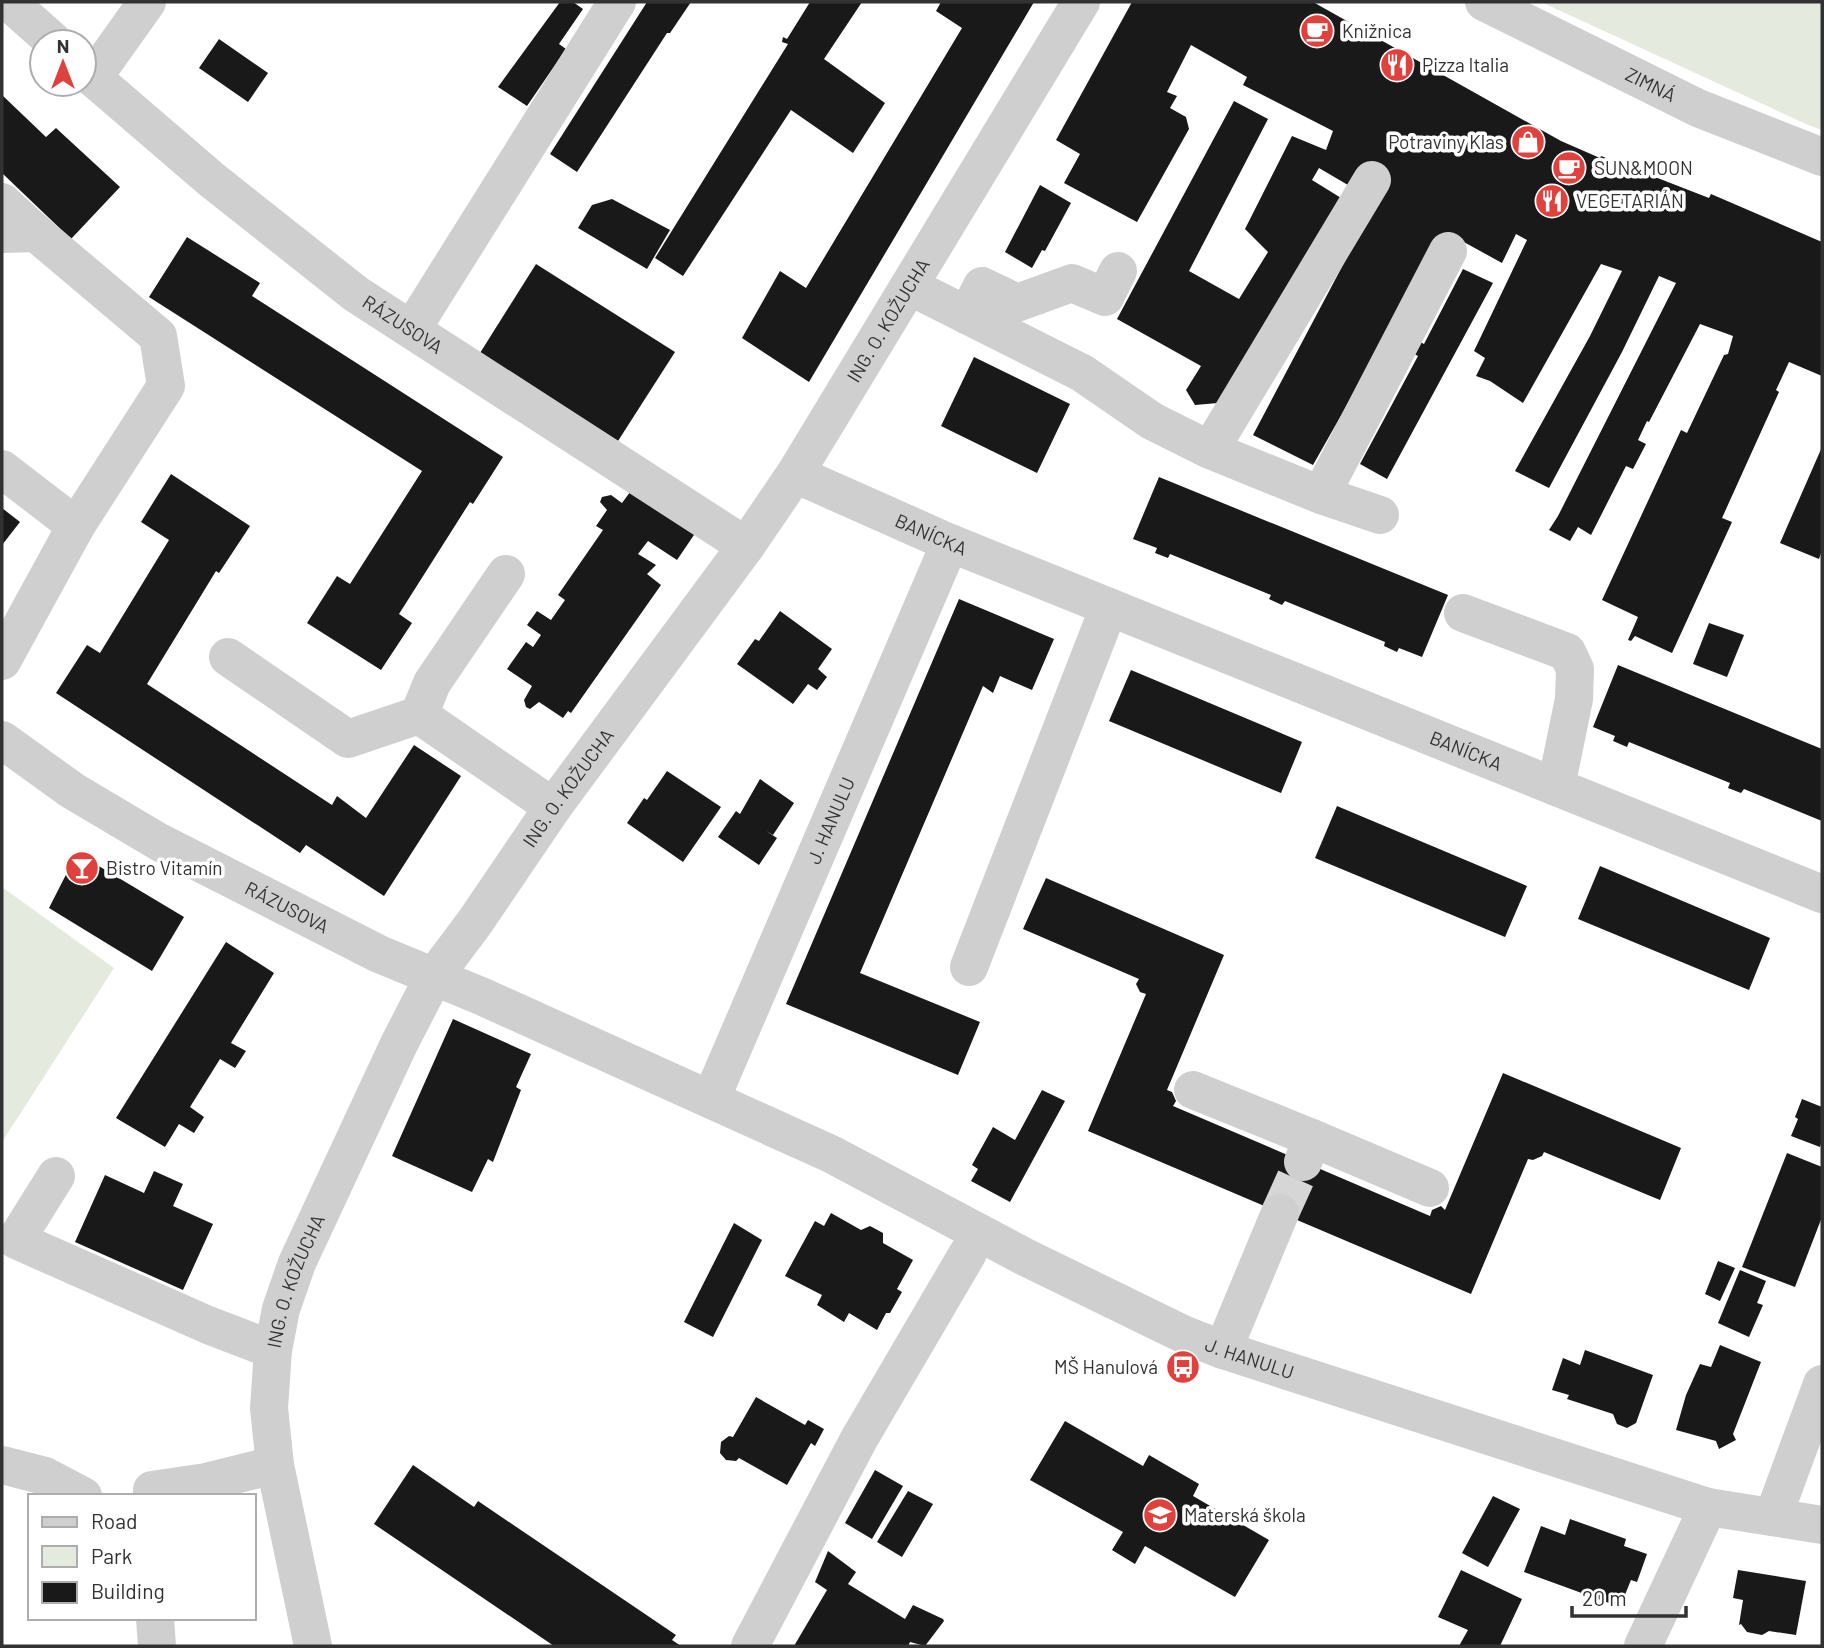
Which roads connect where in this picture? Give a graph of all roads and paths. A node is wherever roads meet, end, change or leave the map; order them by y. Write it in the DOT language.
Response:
graph roads {
  1 [pos="9,2"];
  2 [pos="146,2"];
  3 [pos="617,2"];
  4 [pos="1081,2"];
  5 [pos="1484,2"];
  6 [pos="38,28"];
  7 [pos="98,62"];
  8 [pos="98,82"];
  9 [pos="1822,157"];
  10 [pos="1373,180"];
  11 [pos="2,202"];
  12 [pos="19,234"];
  13 [pos="1448,251"];
  14 [pos="1118,271"];
  15 [pos="909,286"];
  16 [pos="967,315"];
  17 [pos="412,329"];
  18 [pos="1210,450"];
  19 [pos="2,469"];
  20 [pos="795,474"];
  21 [pos="1321,495"];
  22 [pos="1380,515"];
  23 [pos="76,526"];
  24 [pos="950,542"];
  25 [pos="746,546"];
  26 [pos="506,574"];
  27 [pos="1109,607"];
  28 [pos="1464,612"];
  29 [pos="228,657"];
  30 [pos="2,661"];
  31 [pos="419,715"];
  32 [pos="2,740"];
  33 [pos="1556,787"];
  34 [pos="553,807"];
  35 [pos="1822,894"];
  36 [pos="969,967"];
  37 [pos="433,978"];
  38 [pos="1194,1090"];
  39 [pos="711,1099"];
  40 [pos="57,1176"];
  41 [pos="1430,1188"];
  42 [pos="1280,1213"];
  43 [pos="968,1253"];
  44 [pos="273,1350"];
  45 [pos="1223,1350"];
  46 [pos="1822,1384"];
  47 [pos="2,1465"];
  48 [pos="275,1465"];
  49 [pos="79,1494"];
  50 [pos="152,1494"];
  51 [pos="1708,1507"];
  52 [pos="1773,1517"];
  53 [pos="1822,1525"];
  54 [pos="155,1620"];
  55 [pos="157,1646"];
  56 [pos="313,1646"];
  57 [pos="750,1646"];
  58 [pos="1643,1646"];
  1 -- 6 [label="street"];
  2 -- 7 [label="street"];
  3 -- 17 [label="street"];
  4 -- 15 [label="street, ING. O. KOŽUCHA"];
  5 -- 9 [label="street, ZIMNÁ"];
  8 -- 17 [label="street, RÁZUSOVA"];
  10 -- 18 [label="street"];
  11 -- 12 [label="street"];
  12 -- 23 [label="street"];
  13 -- 21 [label="street"];
  14 -- 16 [label="street"];
  15 -- 16 [label="street"];
  15 -- 20 [label="street, ING. O. KOŽUCHA"];
  16 -- 18 [label="street"];
  17 -- 25 [label="street, RÁZUSOVA"];
  18 -- 21 [label="street"];
  19 -- 23 [label="street"];
  20 -- 24 [label="street, BANÍCKA"];
  20 -- 25 [label="street, ING. O. KOŽUCHA"];
  21 -- 22 [label="street"];
  23 -- 30 [label="street"];
  24 -- 27 [label="street, BANÍCKA"];
  24 -- 39 [label="street, J. HANULU"];
  25 -- 34 [label="street, ING. O. KOŽUCHA"];
  26 -- 31 [label="street"];
  27 -- 33 [label="street, BANÍCKA"];
  27 -- 36 [label="street"];
  28 -- 33 [label="street"];
  29 -- 31 [label="street"];
  31 -- 34 [label="street"];
  32 -- 37 [label="street, RÁZUSOVA"];
  33 -- 35 [label="street, BANÍCKA"];
  34 -- 37 [label="street, ING. O. KOŽUCHA"];
  37 -- 39 [label="street, J. HANULU"];
  37 -- 44 [label="street, ING. O. KOŽUCHA"];
  38 -- 41 [label="street"];
  39 -- 45 [label="street, J. HANULU"];
  40 -- 44 [label="street"];
  42 -- 45 [label="street"];
  43 -- 57 [label="street"];
  44 -- 48 [label="street, ING. O. KOŽUCHA"];
  45 -- 51 [label="street, J. HANULU"];
  46 -- 52 [label="street"];
  47 -- 49 [label="street"];
  48 -- 50 [label="street"];
  48 -- 56 [label="street, ING. O. KOŽUCHA"];
  51 -- 52 [label="street, J. HANULU"];
  51 -- 58 [label="street"];
  52 -- 53 [label="street, J. HANULU"];
  54 -- 55 [label="street"];
}
